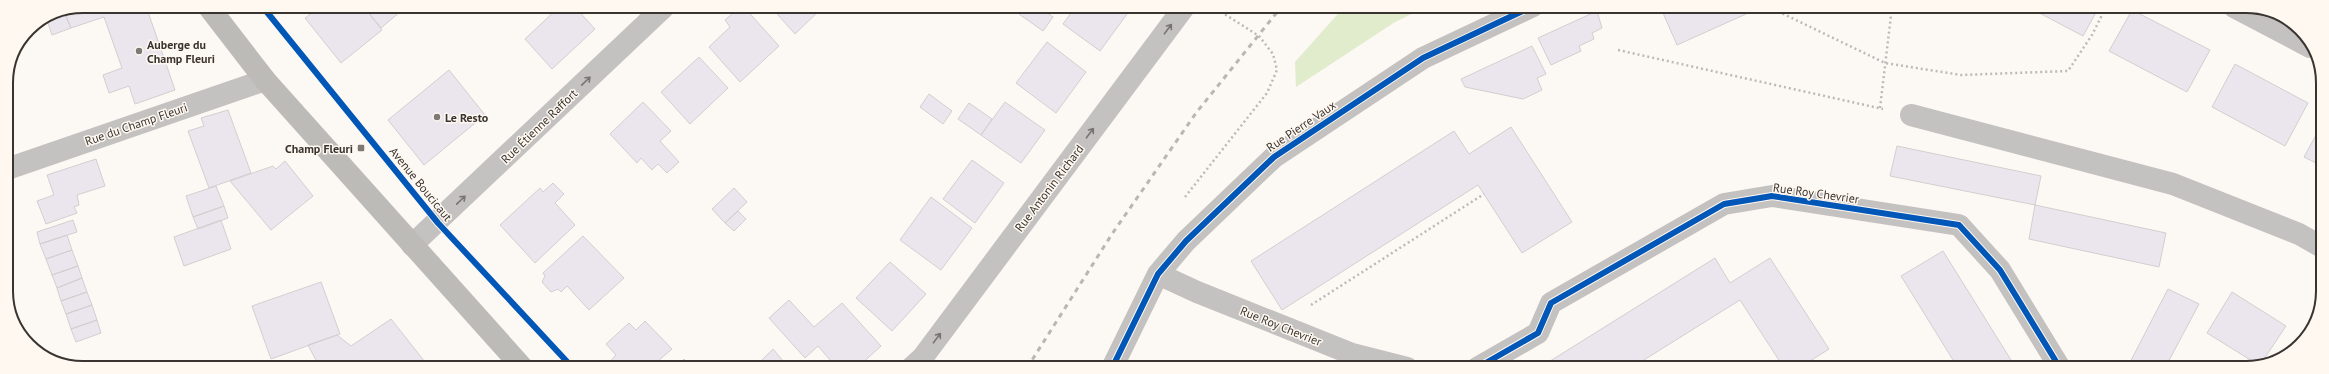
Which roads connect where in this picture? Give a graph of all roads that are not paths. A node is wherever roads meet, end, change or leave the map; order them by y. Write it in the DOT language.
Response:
graph roads {
  1 [pos="213,13"];
  2 [pos="658,13"];
  3 [pos="1180,13"];
  4 [pos="1518,13"];
  5 [pos="2245,13"];
  6 [pos="2304,44"];
  7 [pos="265,80"];
  8 [pos="1911,115"];
  9 [pos="13,167"];
  10 [pos="2316,244"];
  11 [pos="412,245"];
  12 [pos="1158,274"];
  13 [pos="516,361"];
  14 [pos="919,361"];
  15 [pos="1115,361"];
  16 [pos="1380,361"];
  17 [pos="1490,361"];
  18 [pos="2056,361"];
  1 -- 7 [label="main road"];
  11 -- 2 [label="street, Rue Étienne Raffort, one-way"];
  14 -- 3 [label="street, Rue Antonin Richard, one-way"];
  4 -- 12 [label="street, Rue Pierre Vaux"];
  5 -- 6 [label="street"];
  7 -- 9 [label="street, Rue du Champ Fleuri"];
  7 -- 11 [label="main road"];
  8 -- 10 [label="street"];
  11 -- 13 [label="main road"];
  12 -- 15 [label="street, Rue Pierre Vaux"];
  12 -- 16 [label="street, Rue Roy Chevrier"];
  17 -- 18 [label="street, Rue Roy Chevrier"];
}
